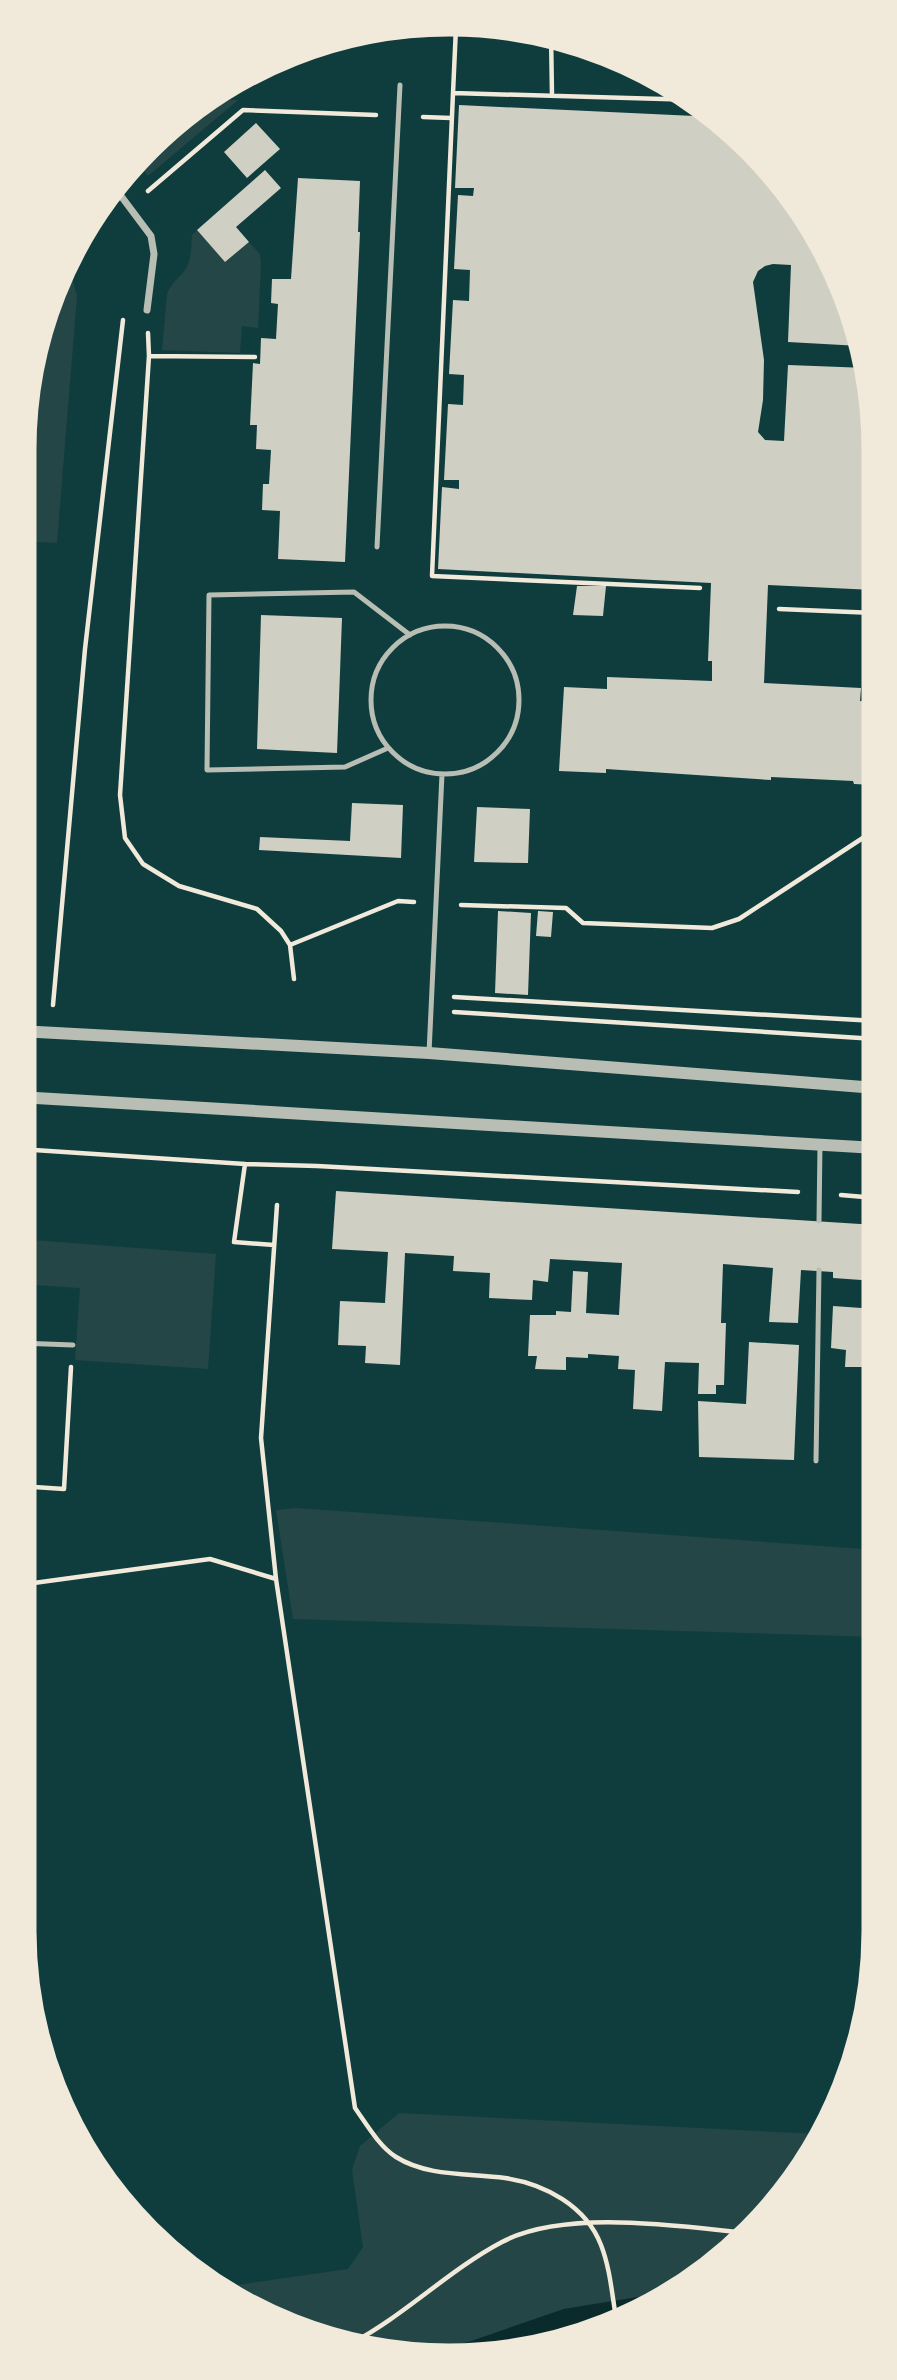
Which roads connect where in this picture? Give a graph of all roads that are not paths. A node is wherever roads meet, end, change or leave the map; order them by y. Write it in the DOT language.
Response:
graph roads {
  1 [pos="400,85"];
  2 [pos="119,194"];
  3 [pos="147,310"];
  4 [pos="377,547"];
  5 [pos="410,635"];
  6 [pos="388,748"];
  7 [pos="442,774"];
  8 [pos="32,1031"];
  9 [pos="429,1053"];
  10 [pos="866,1087"];
  11 [pos="32,1098"];
  12 [pos="820,1144"];
  13 [pos="866,1147"];
  14 [pos="819,1221"];
  15 [pos="819,1270"];
  16 [pos="32,1343"];
  17 [pos="72,1345"];
  18 [pos="816,1461"];
  1 -- 4 [label="lane"];
  2 -- 3 [label="street"];
  5 -- 6 [label="lane"];
  5 -- 6 [label="lane"];
  5 -- 7 [label="lane"];
  6 -- 7 [label="lane"];
  7 -- 9 [label="lane"];
  8 -- 9 [label="street"];
  9 -- 10 [label="street"];
  11 -- 12 [label="street"];
  12 -- 13 [label="street"];
  12 -- 14 [label="lane"];
  15 -- 18 [label="lane"];
  16 -- 17 [label="lane"];
}
